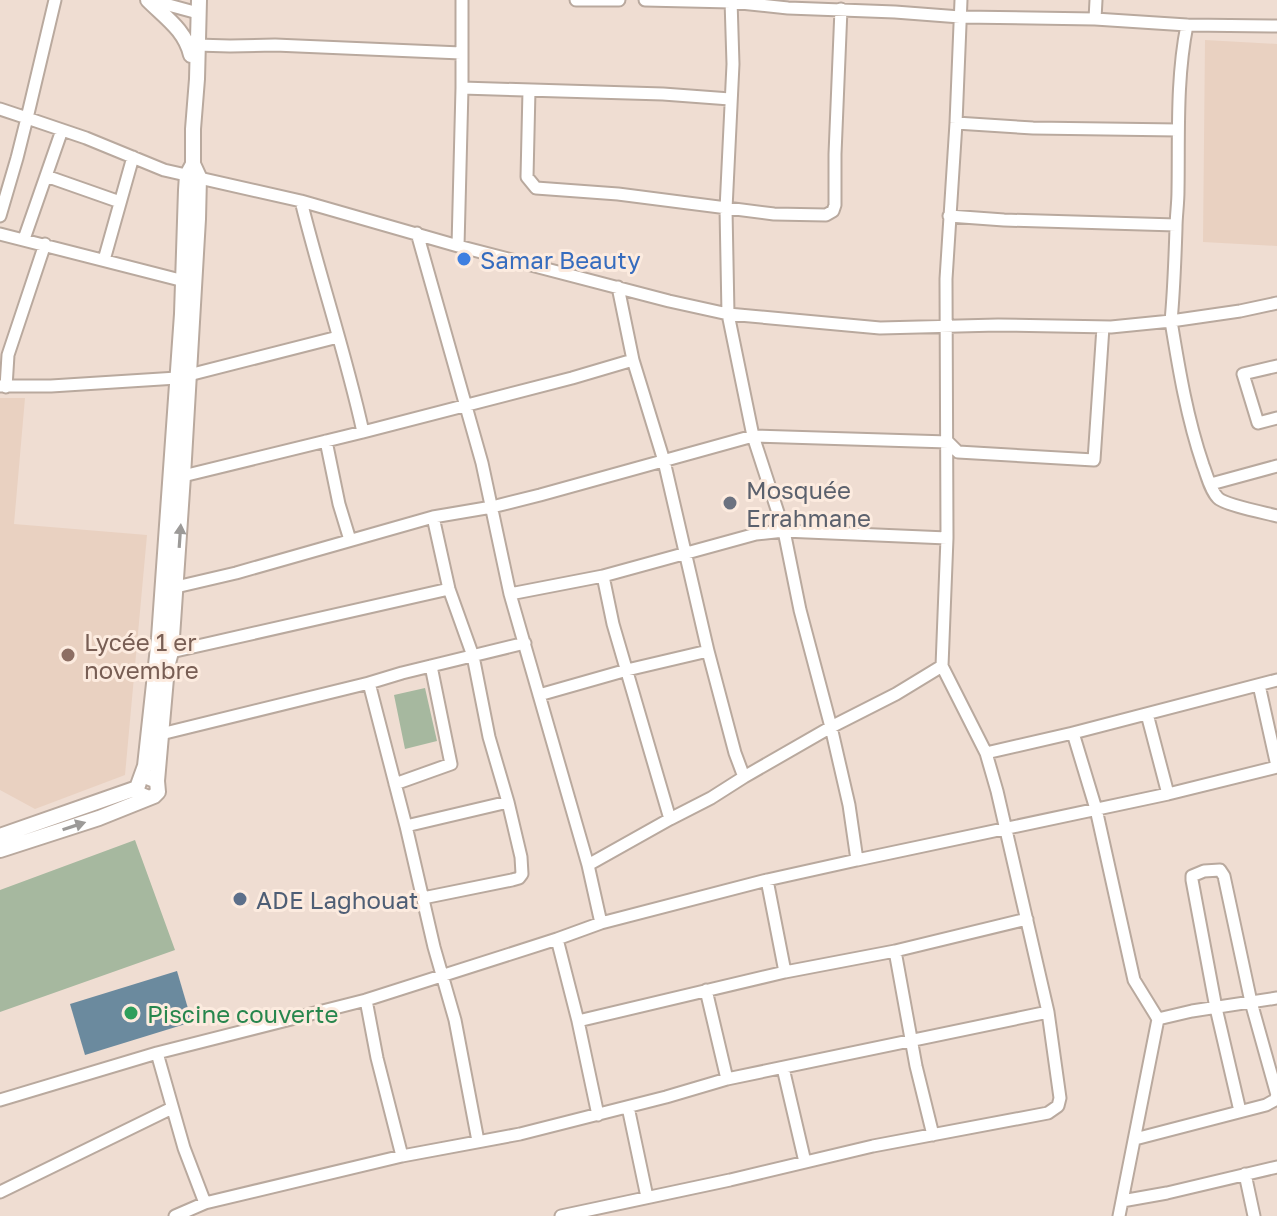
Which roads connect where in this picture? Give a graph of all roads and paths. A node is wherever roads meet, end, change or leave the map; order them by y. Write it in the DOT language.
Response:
graph roads {
  1 [pos="55,0"];
  2 [pos="149,0"];
  3 [pos="462,0"];
  4 [pos="576,0"];
  5 [pos="619,0"];
  6 [pos="645,0"];
  7 [pos="961,0"];
  8 [pos="1096,0"];
  9 [pos="731,1"];
  10 [pos="198,7"];
  11 [pos="841,9"];
  12 [pos="960,17"];
  13 [pos="1095,19"];
  14 [pos="1187,25"];
  15 [pos="1277,26"];
  16 [pos="196,45"];
  17 [pos="461,53"];
  18 [pos="197,79"];
  19 [pos="462,88"];
  20 [pos="529,90"];
  21 [pos="730,99"];
  22 [pos="0,109"];
  23 [pos="27,118"];
  24 [pos="956,123"];
  25 [pos="62,130"];
  26 [pos="1178,130"];
  27 [pos="133,157"];
  28 [pos="193,172"];
  29 [pos="46,176"];
  30 [pos="301,201"];
  31 [pos="120,202"];
  32 [pos="726,209"];
  33 [pos="0,216"];
  34 [pos="949,216"];
  35 [pos="1176,225"];
  36 [pos="417,233"];
  37 [pos="0,234"];
  38 [pos="24,239"];
  39 [pos="45,244"];
  40 [pos="458,246"];
  41 [pos="104,260"];
  42 [pos="184,281"];
  43 [pos="618,287"];
  44 [pos="1277,303"];
  45 [pos="728,314"];
  46 [pos="1171,321"];
  47 [pos="946,325"];
  48 [pos="1103,327"];
  49 [pos="338,337"];
  50 [pos="4,360"];
  51 [pos="633,360"];
  52 [pos="1277,366"];
  53 [pos="183,377"];
  54 [pos="3,386"];
  55 [pos="465,406"];
  56 [pos="1277,418"];
  57 [pos="363,432"];
  58 [pos="753,436"];
  59 [pos="326,441"];
  60 [pos="948,442"];
  61 [pos="664,461"];
  62 [pos="1277,466"];
  63 [pos="183,476"];
  64 [pos="1211,484"];
  65 [pos="492,507"];
  66 [pos="1277,516"];
  67 [pos="433,517"];
  68 [pos="784,531"];
  69 [pos="947,538"];
  70 [pos="350,540"];
  71 [pos="686,554"];
  72 [pos="603,576"];
  73 [pos="169,586"];
  74 [pos="449,589"];
  75 [pos="510,594"];
  76 [pos="525,643"];
  77 [pos="708,651"];
  78 [pos="171,652"];
  79 [pos="473,656"];
  80 [pos="431,666"];
  81 [pos="942,666"];
  82 [pos="627,670"];
  83 [pos="1277,680"];
  84 [pos="369,683"];
  85 [pos="1259,685"];
  86 [pos="539,695"];
  87 [pos="1147,714"];
  88 [pos="831,727"];
  89 [pos="1073,733"];
  90 [pos="161,734"];
  91 [pos="986,753"];
  92 [pos="1277,767"];
  93 [pos="744,777"];
  94 [pos="395,784"];
  95 [pos="143,788"];
  96 [pos="1168,794"];
  97 [pos="508,802"];
  98 [pos="1096,809"];
  99 [pos="670,819"];
  100 [pos="406,826"];
  101 [pos="1007,828"];
  102 [pos="0,836"];
  103 [pos="0,850"];
  104 [pos="857,860"];
  105 [pos="588,865"];
  106 [pos="767,880"];
  107 [pos="423,898"];
  108 [pos="1027,919"];
  109 [pos="601,923"];
  110 [pos="557,939"];
  111 [pos="895,951"];
  112 [pos="785,972"];
  113 [pos="443,976"];
  114 [pos="706,990"];
  115 [pos="1277,998"];
  116 [pos="366,1000"];
  117 [pos="1251,1002"];
  118 [pos="1216,1008"];
  119 [pos="1048,1012"];
  120 [pos="1158,1019"];
  121 [pos="578,1021"];
  122 [pos="911,1040"];
  123 [pos="157,1053"];
  124 [pos="783,1068"];
  125 [pos="727,1079"];
  126 [pos="0,1100"];
  127 [pos="628,1107"];
  128 [pos="172,1108"];
  129 [pos="1240,1111"];
  130 [pos="598,1115"];
  131 [pos="933,1135"];
  132 [pos="1135,1139"];
  133 [pos="478,1141"];
  134 [pos="402,1156"];
  135 [pos="805,1162"];
  136 [pos="1277,1167"];
  137 [pos="1245,1174"];
  138 [pos="0,1192"];
  139 [pos="647,1197"];
  140 [pos="1122,1201"];
  141 [pos="205,1203"];
  142 [pos="175,1216"];
  143 [pos="561,1216"];
  144 [pos="1119,1216"];
  145 [pos="1254,1216"];
  1 -- 23 [label="street"];
  2 -- 10 [label="street"];
  2 -- 18 [label="street"];
  3 -- 17 [label="street"];
  4 -- 5 [label="street"];
  6 -- 9 [label="street"];
  7 -- 12 [label="street"];
  8 -- 13 [label="street"];
  9 -- 11 [label="street"];
  9 -- 21 [label="street"];
  10 -- 16 [label="street"];
  11 -- 12 [label="street"];
  11 -- 32 [label="street"];
  12 -- 13 [label="street"];
  12 -- 24 [label="street"];
  13 -- 14 [label="street"];
  14 -- 15 [label="street"];
  14 -- 26 [label="street"];
  16 -- 17 [label="street"];
  16 -- 18 [label="street"];
  17 -- 19 [label="street"];
  18 -- 28 [label="street"];
  19 -- 20 [label="street"];
  19 -- 40 [label="street"];
  20 -- 21 [label="street"];
  20 -- 32 [label="street"];
  21 -- 32 [label="street"];
  22 -- 23 [label="street"];
  23 -- 25 [label="street"];
  23 -- 33 [label="street"];
  24 -- 26 [label="street"];
  24 -- 34 [label="street"];
  25 -- 27 [label="street"];
  25 -- 29 [label="street"];
  26 -- 35 [label="street"];
  27 -- 28 [label="street"];
  27 -- 31 [label="street"];
  28 -- 30 [label="street"];
  28 -- 42 [label="street"];
  28 -- 53 [label="street"];
  29 -- 31 [label="street"];
  29 -- 38 [label="street"];
  30 -- 36 [label="street"];
  30 -- 49 [label="street"];
  31 -- 41 [label="street"];
  32 -- 45 [label="street"];
  34 -- 35 [label="street"];
  34 -- 47 [label="street"];
  35 -- 46 [label="street"];
  36 -- 40 [label="street"];
  36 -- 55 [label="street"];
  37 -- 38 [label="street"];
  38 -- 39 [label="street"];
  39 -- 41 [label="street"];
  39 -- 50 [label="street"];
  40 -- 43 [label="street"];
  41 -- 42 [label="street"];
  42 -- 53 [label="street"];
  43 -- 45 [label="street"];
  43 -- 51 [label="street"];
  44 -- 46 [label="street"];
  45 -- 47 [label="street"];
  45 -- 58 [label="street"];
  46 -- 48 [label="street"];
  46 -- 64 [label="street"];
  47 -- 48 [label="street"];
  47 -- 60 [label="street"];
  48 -- 60 [label="street"];
  49 -- 53 [label="street"];
  49 -- 57 [label="street"];
  50 -- 54 [label="street"];
  51 -- 55 [label="street"];
  51 -- 61 [label="street"];
  52 -- 56 [label="street"];
  53 -- 54 [label="street"];
  53 -- 63 [label="street"];
  53 -- 73 [label="street"];
  55 -- 57 [label="street"];
  55 -- 65 [label="street"];
  57 -- 59 [label="street"];
  58 -- 60 [label="street"];
  58 -- 61 [label="street"];
  58 -- 68 [label="street"];
  59 -- 63 [label="street"];
  59 -- 70 [label="street"];
  60 -- 69 [label="street"];
  61 -- 65 [label="street"];
  61 -- 71 [label="street"];
  62 -- 64 [label="street"];
  73 -- 63 [label="street, one-way"];
  64 -- 66 [label="street"];
  65 -- 67 [label="street"];
  65 -- 75 [label="street"];
  67 -- 70 [label="street"];
  67 -- 74 [label="street"];
  68 -- 69 [label="street"];
  68 -- 71 [label="street"];
  68 -- 88 [label="street"];
  69 -- 81 [label="street"];
  70 -- 73 [label="street"];
  71 -- 72 [label="street"];
  71 -- 77 [label="street"];
  72 -- 75 [label="street"];
  72 -- 82 [label="street"];
  73 -- 78 [label="street"];
  73 -- 95 [label="street"];
  74 -- 78 [label="street"];
  74 -- 79 [label="street"];
  75 -- 76 [label="street"];
  76 -- 79 [label="street"];
  76 -- 86 [label="street"];
  77 -- 82 [label="street"];
  77 -- 93 [label="street"];
  78 -- 90 [label="street"];
  79 -- 80 [label="street"];
  79 -- 97 [label="street"];
  80 -- 84 [label="street"];
  80 -- 94 [label="street"];
  81 -- 88 [label="street"];
  81 -- 91 [label="street"];
  82 -- 86 [label="street"];
  82 -- 99 [label="street"];
  83 -- 85 [label="street"];
  84 -- 90 [label="street"];
  84 -- 94 [label="street"];
  85 -- 87 [label="street"];
  85 -- 92 [label="street"];
  86 -- 105 [label="street"];
  87 -- 89 [label="street"];
  87 -- 96 [label="street"];
  88 -- 93 [label="street"];
  88 -- 104 [label="street"];
  89 -- 91 [label="street"];
  89 -- 98 [label="street"];
  90 -- 95 [label="street"];
  91 -- 101 [label="street"];
  92 -- 96 [label="street"];
  93 -- 99 [label="street"];
  94 -- 100 [label="street"];
  95 -- 102 [label="street"];
  103 -- 95 [label="street, one-way"];
  96 -- 98 [label="street"];
  97 -- 100 [label="street"];
  97 -- 107 [label="street"];
  98 -- 101 [label="street"];
  98 -- 120 [label="street"];
  99 -- 105 [label="street"];
  100 -- 107 [label="street"];
  101 -- 104 [label="street"];
  101 -- 108 [label="street"];
  104 -- 106 [label="street"];
  105 -- 109 [label="street"];
  106 -- 109 [label="street"];
  106 -- 112 [label="street"];
  107 -- 113 [label="street"];
  108 -- 111 [label="street"];
  108 -- 119 [label="street"];
  109 -- 110 [label="street"];
  110 -- 113 [label="street"];
  110 -- 121 [label="street"];
  111 -- 112 [label="street"];
  111 -- 122 [label="street"];
  112 -- 114 [label="street"];
  113 -- 116 [label="street"];
  113 -- 133 [label="street"];
  114 -- 121 [label="street"];
  114 -- 125 [label="street"];
  115 -- 117 [label="street"];
  116 -- 123 [label="street"];
  116 -- 134 [label="street"];
  117 -- 118 [label="street"];
  117 -- 118 [label="street"];
  117 -- 129 [label="street"];
  118 -- 120 [label="street"];
  118 -- 129 [label="street"];
  119 -- 122 [label="street"];
  119 -- 131 [label="street"];
  120 -- 132 [label="street"];
  121 -- 130 [label="street"];
  122 -- 124 [label="street"];
  122 -- 131 [label="street"];
  123 -- 126 [label="street"];
  123 -- 128 [label="street"];
  124 -- 125 [label="street"];
  124 -- 135 [label="street"];
  125 -- 127 [label="street"];
  127 -- 130 [label="street"];
  127 -- 139 [label="street"];
  128 -- 138 [label="street"];
  128 -- 141 [label="street"];
  129 -- 132 [label="street"];
  130 -- 133 [label="street"];
  131 -- 135 [label="street"];
  132 -- 140 [label="street"];
  133 -- 134 [label="street"];
  134 -- 141 [label="street"];
  135 -- 139 [label="street"];
  136 -- 137 [label="street"];
  137 -- 140 [label="street"];
  137 -- 145 [label="street"];
  139 -- 143 [label="street"];
  140 -- 144 [label="street"];
  141 -- 142 [label="street"];
}
